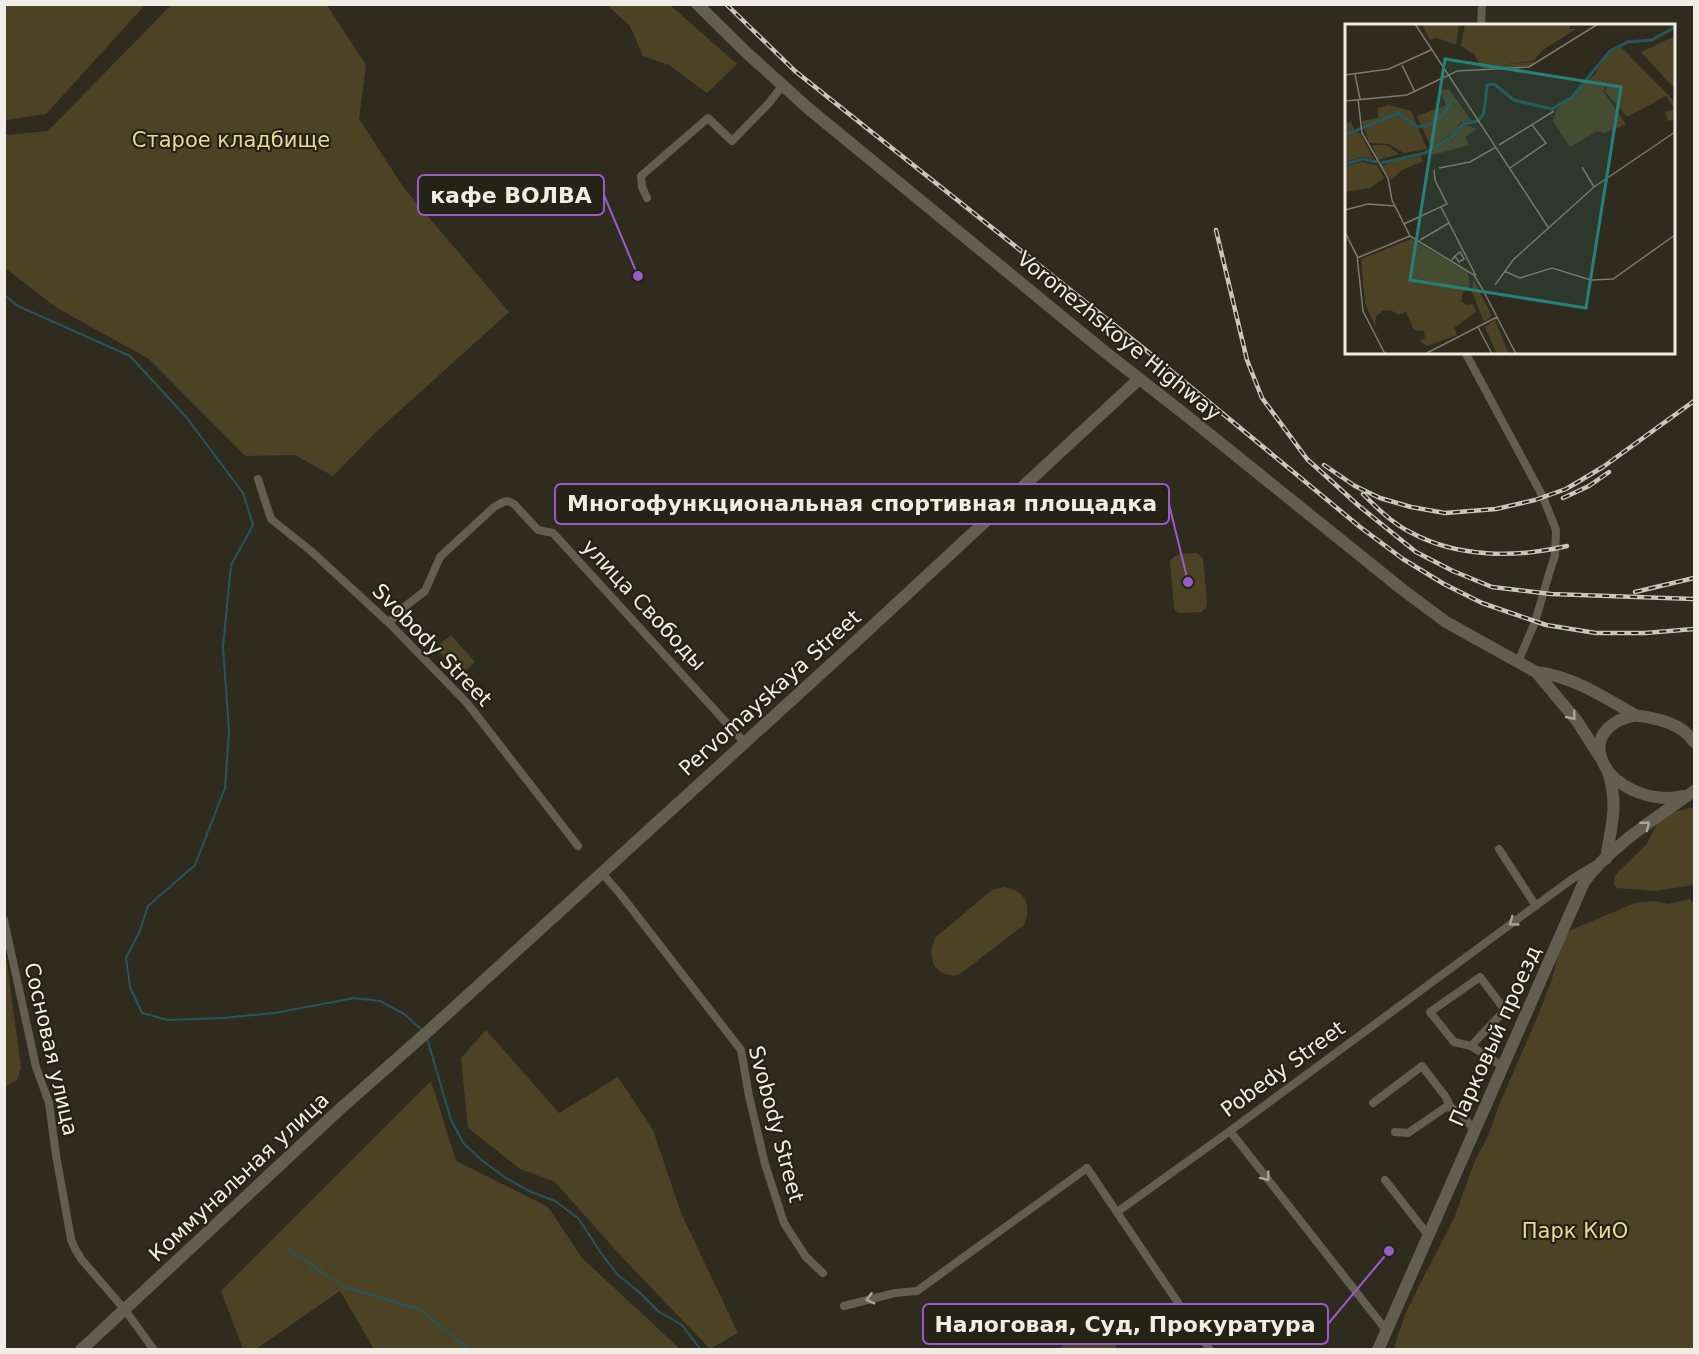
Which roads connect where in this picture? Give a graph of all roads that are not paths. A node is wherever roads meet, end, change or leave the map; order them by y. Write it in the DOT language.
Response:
graph roads {
  1 [pos="697,4"];
  2 [pos="1482,4"];
  3 [pos="1481,24"];
  4 [pos="782,86"];
  5 [pos="647,198"];
  6 [pos="1466,354"];
  7 [pos="1139,379"];
  8 [pos="258,479"];
  9 [pos="389,623"];
  10 [pos="1518,662"];
  11 [pos="1536,672"];
  12 [pos="1635,715"];
  13 [pos="1673,724"];
  14 [pos="1695,729"];
  15 [pos="744,742"];
  16 [pos="1695,742"];
  17 [pos="1603,763"];
  18 [pos="1693,791"];
  19 [pos="578,846"];
  20 [pos="1499,849"];
  21 [pos="1606,859"];
  22 [pos="601,872"];
  23 [pos="1536,906"];
  24 [pos="4,920"];
  25 [pos="426,1034"];
  26 [pos="1471,1046"];
  27 [pos="1503,1066"];
  28 [pos="1372,1103"];
  29 [pos="1451,1107"];
  30 [pos="1230,1131"];
  31 [pos="1474,1131"];
  32 [pos="1395,1132"];
  33 [pos="1385,1180"];
  34 [pos="1117,1212"];
  35 [pos="1428,1235"];
  36 [pos="823,1273"];
  37 [pos="844,1306"];
  38 [pos="125,1310"];
  39 [pos="1386,1330"];
  40 [pos="81,1350"];
  41 [pos="154,1350"];
  42 [pos="1210,1350"];
  43 [pos="1378,1350"];
  1 -- 4 [label="street, Voronezhskoye Highway"];
  2 -- 3 [label="street"];
  4 -- 5 [label="street"];
  4 -- 7 [label="street, Voronezhskoye Highway"];
  6 -- 10 [label="street"];
  7 -- 10 [label="street, Voronezhskoye Highway"];
  7 -- 15 [label="street, Pervomayskaya Street"];
  8 -- 9 [label="street, Svobody Street"];
  9 -- 15 [label="street, улица Свободы"];
  9 -- 19 [label="street, Svobody Street"];
  10 -- 11 [label="street, Voronezhskoye Highway"];
  11 -- 12 [label="street"];
  11 -- 17 [label="street, one-way"];
  12 -- 13 [label="street"];
  12 -- 17 [label="street"];
  13 -- 14 [label="street"];
  13 -- 16 [label="street"];
  15 -- 22 [label="street, Pervomayskaya Street"];
  17 -- 18 [label="street"];
  17 -- 21 [label="street"];
  21 -- 18 [label="street, Парковый проезд, one-way"];
  20 -- 23 [label="street"];
  21 -- 23 [label="street, Pobedy Street"];
  21 -- 27 [label="street, Парковый проезд"];
  22 -- 25 [label="street, Pervomayskaya Street"];
  22 -- 36 [label="street, Svobody Street"];
  23 -- 30 [label="street, Pobedy Street, one-way"];
  24 -- 38 [label="street, Сосновая улица"];
  25 -- 38 [label="street, Коммунальная улица"];
  26 -- 26 [label="street"];
  26 -- 27 [label="street"];
  27 -- 31 [label="street, Парковый проезд"];
  28 -- 29 [label="street"];
  29 -- 31 [label="street"];
  29 -- 32 [label="street"];
  30 -- 34 [label="street, Pobedy Street"];
  30 -- 39 [label="street, one-way"];
  31 -- 35 [label="street, Парковый проезд"];
  33 -- 35 [label="street"];
  34 -- 37 [label="street, one-way"];
  34 -- 42 [label="street"];
  35 -- 39 [label="street, Парковый проезд"];
  38 -- 40 [label="street, Коммунальная улица"];
  38 -- 41 [label="street, Сосновая улица"];
  39 -- 43 [label="street, Парковый проезд"];
}
